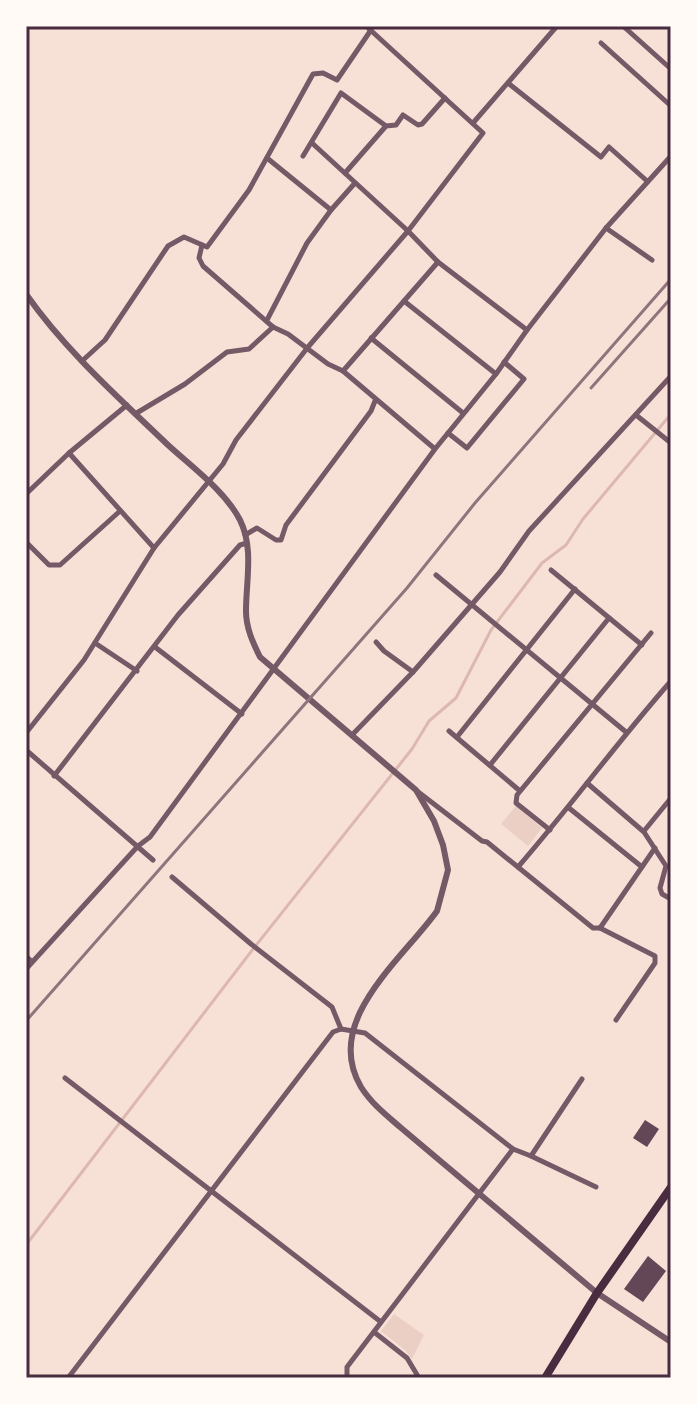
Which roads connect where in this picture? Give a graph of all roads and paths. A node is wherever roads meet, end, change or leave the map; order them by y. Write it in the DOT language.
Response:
graph roads {
  1 [pos="557,26"];
  2 [pos="623,26"];
  3 [pos="368,28"];
  4 [pos="601,43"];
  5 [pos="671,69"];
  6 [pos="508,83"];
  7 [pos="445,98"];
  8 [pos="671,106"];
  9 [pos="473,123"];
  10 [pos="386,126"];
  11 [pos="312,143"];
  12 [pos="303,156"];
  13 [pos="671,156"];
  14 [pos="267,158"];
  15 [pos="345,173"];
  16 [pos="647,181"];
  17 [pos="355,183"];
  18 [pos="331,210"];
  19 [pos="606,228"];
  20 [pos="408,231"];
  21 [pos="202,245"];
  22 [pos="652,260"];
  23 [pos="438,262"];
  24 [pos="26,294"];
  25 [pos="404,301"];
  26 [pos="267,320"];
  27 [pos="273,327"];
  28 [pos="527,330"];
  29 [pos="371,338"];
  30 [pos="308,347"];
  31 [pos="81,362"];
  32 [pos="504,362"];
  33 [pos="343,371"];
  34 [pos="496,374"];
  35 [pos="671,376"];
  36 [pos="375,401"];
  37 [pos="127,405"];
  38 [pos="463,413"];
  39 [pos="135,414"];
  40 [pos="636,415"];
  41 [pos="448,433"];
  42 [pos="671,443"];
  43 [pos="435,449"];
  44 [pos="69,453"];
  45 [pos="208,483"];
  46 [pos="26,494"];
  47 [pos="120,511"];
  48 [pos="245,535"];
  49 [pos="26,542"];
  50 [pos="247,543"];
  51 [pos="154,548"];
  52 [pos="551,570"];
  53 [pos="436,575"];
  54 [pos="575,589"];
  55 [pos="472,605"];
  56 [pos="609,618"];
  57 [pos="651,633"];
  58 [pos="376,642"];
  59 [pos="95,643"];
  60 [pos="642,645"];
  61 [pos="155,647"];
  62 [pos="525,649"];
  63 [pos="274,670"];
  64 [pos="137,671"];
  65 [pos="413,672"];
  66 [pos="560,678"];
  67 [pos="671,681"];
  68 [pos="593,704"];
  69 [pos="242,714"];
  70 [pos="449,731"];
  71 [pos="626,732"];
  72 [pos="26,733"];
  73 [pos="352,735"];
  74 [pos="457,737"];
  75 [pos="26,750"];
  76 [pos="490,765"];
  77 [pos="54,776"];
  78 [pos="587,783"];
  79 [pos="416,790"];
  80 [pos="520,791"];
  81 [pos="671,798"];
  82 [pos="569,808"];
  83 [pos="550,830"];
  84 [pos="644,832"];
  85 [pos="138,846"];
  86 [pos="655,848"];
  87 [pos="153,860"];
  88 [pos="518,867"];
  89 [pos="642,867"];
  90 [pos="172,877"];
  91 [pos="671,899"];
  92 [pos="600,928"];
  93 [pos="26,956"];
  94 [pos="32,962"];
  95 [pos="26,969"];
  96 [pos="616,1020"];
  97 [pos="341,1029"];
  98 [pos="353,1030"];
  99 [pos="65,1078"];
  100 [pos="582,1079"];
  101 [pos="513,1149"];
  102 [pos="531,1156"];
  103 [pos="596,1187"];
  104 [pos="671,1187"];
  105 [pos="211,1191"];
  106 [pos="480,1192"];
  107 [pos="597,1293"];
  108 [pos="381,1322"];
  109 [pos="374,1332"];
  110 [pos="671,1342"];
  111 [pos="68,1378"];
  112 [pos="347,1378"];
  113 [pos="419,1378"];
  114 [pos="545,1378"];
  1 -- 6 [label="street"];
  2 -- 5 [label="street"];
  3 -- 7 [label="street"];
  3 -- 14 [label="street"];
  4 -- 8 [label="street"];
  6 -- 9 [label="street"];
  6 -- 16 [label="street"];
  7 -- 9 [label="street"];
  7 -- 10 [label="street"];
  9 -- 20 [label="street"];
  10 -- 11 [label="street"];
  10 -- 15 [label="street"];
  11 -- 12 [label="street"];
  11 -- 15 [label="street"];
  13 -- 16 [label="street"];
  14 -- 18 [label="street"];
  14 -- 21 [label="street"];
  15 -- 17 [label="street"];
  16 -- 19 [label="street"];
  17 -- 18 [label="street"];
  17 -- 20 [label="street"];
  18 -- 26 [label="street"];
  19 -- 22 [label="street"];
  19 -- 28 [label="street"];
  20 -- 23 [label="street"];
  20 -- 30 [label="street"];
  21 -- 26 [label="street"];
  21 -- 31 [label="street"];
  23 -- 25 [label="street"];
  23 -- 28 [label="street"];
  24 -- 31 [label="street"];
  25 -- 29 [label="street"];
  25 -- 34 [label="street"];
  26 -- 27 [label="street"];
  27 -- 30 [label="street"];
  27 -- 39 [label="street"];
  28 -- 32 [label="street"];
  29 -- 33 [label="street"];
  29 -- 38 [label="street"];
  30 -- 33 [label="street"];
  30 -- 45 [label="street"];
  31 -- 37 [label="street"];
  32 -- 34 [label="street"];
  32 -- 41 [label="street"];
  33 -- 36 [label="street"];
  34 -- 38 [label="street"];
  35 -- 40 [label="street"];
  36 -- 43 [label="street"];
  36 -- 48 [label="street"];
  37 -- 39 [label="street"];
  37 -- 44 [label="street"];
  38 -- 41 [label="street"];
  39 -- 45 [label="street"];
  40 -- 42 [label="street"];
  40 -- 55 [label="street"];
  41 -- 43 [label="street"];
  43 -- 63 [label="street"];
  44 -- 46 [label="street"];
  44 -- 47 [label="street"];
  45 -- 48 [label="street"];
  45 -- 51 [label="street"];
  47 -- 49 [label="street"];
  47 -- 51 [label="street"];
  48 -- 50 [label="street"];
  50 -- 61 [label="street"];
  50 -- 63 [label="street"];
  51 -- 59 [label="street"];
  52 -- 54 [label="street"];
  53 -- 55 [label="street"];
  54 -- 56 [label="street"];
  54 -- 62 [label="street"];
  55 -- 62 [label="street"];
  55 -- 65 [label="street"];
  56 -- 60 [label="street"];
  56 -- 66 [label="street"];
  57 -- 60 [label="street"];
  58 -- 65 [label="street"];
  59 -- 64 [label="street"];
  59 -- 72 [label="street"];
  60 -- 68 [label="street"];
  61 -- 64 [label="street"];
  61 -- 69 [label="street"];
  62 -- 66 [label="street"];
  62 -- 74 [label="street"];
  63 -- 69 [label="street"];
  63 -- 73 [label="street"];
  64 -- 77 [label="street"];
  65 -- 73 [label="street"];
  66 -- 68 [label="street"];
  66 -- 76 [label="street"];
  67 -- 71 [label="street"];
  68 -- 71 [label="street"];
  68 -- 80 [label="street"];
  69 -- 85 [label="street"];
  70 -- 74 [label="street"];
  71 -- 78 [label="street"];
  73 -- 79 [label="street"];
  74 -- 76 [label="street"];
  75 -- 77 [label="street"];
  76 -- 80 [label="street"];
  77 -- 85 [label="street"];
  78 -- 82 [label="street"];
  78 -- 84 [label="street"];
  79 -- 88 [label="street"];
  79 -- 98 [label="street"];
  80 -- 83 [label="street"];
  81 -- 84 [label="street"];
  82 -- 83 [label="street"];
  82 -- 89 [label="street"];
  83 -- 88 [label="street"];
  84 -- 86 [label="street"];
  85 -- 87 [label="street"];
  85 -- 94 [label="street"];
  86 -- 89 [label="street"];
  86 -- 91 [label="street"];
  88 -- 92 [label="street"];
  89 -- 92 [label="street"];
  90 -- 97 [label="street"];
  92 -- 96 [label="street"];
  93 -- 94 [label="street"];
  94 -- 95 [label="street"];
  97 -- 98 [label="street"];
  97 -- 105 [label="street"];
  98 -- 101 [label="street"];
  98 -- 106 [label="street"];
  99 -- 105 [label="street"];
  100 -- 102 [label="street"];
  101 -- 102 [label="street"];
  101 -- 106 [label="street"];
  102 -- 103 [label="street"];
  104 -- 107 [label="main road"];
  105 -- 108 [label="street"];
  105 -- 111 [label="street"];
  106 -- 107 [label="street"];
  106 -- 108 [label="street"];
  107 -- 110 [label="street"];
  107 -- 114 [label="main road"];
  108 -- 109 [label="street"];
  109 -- 112 [label="street"];
  109 -- 113 [label="street"];
}
